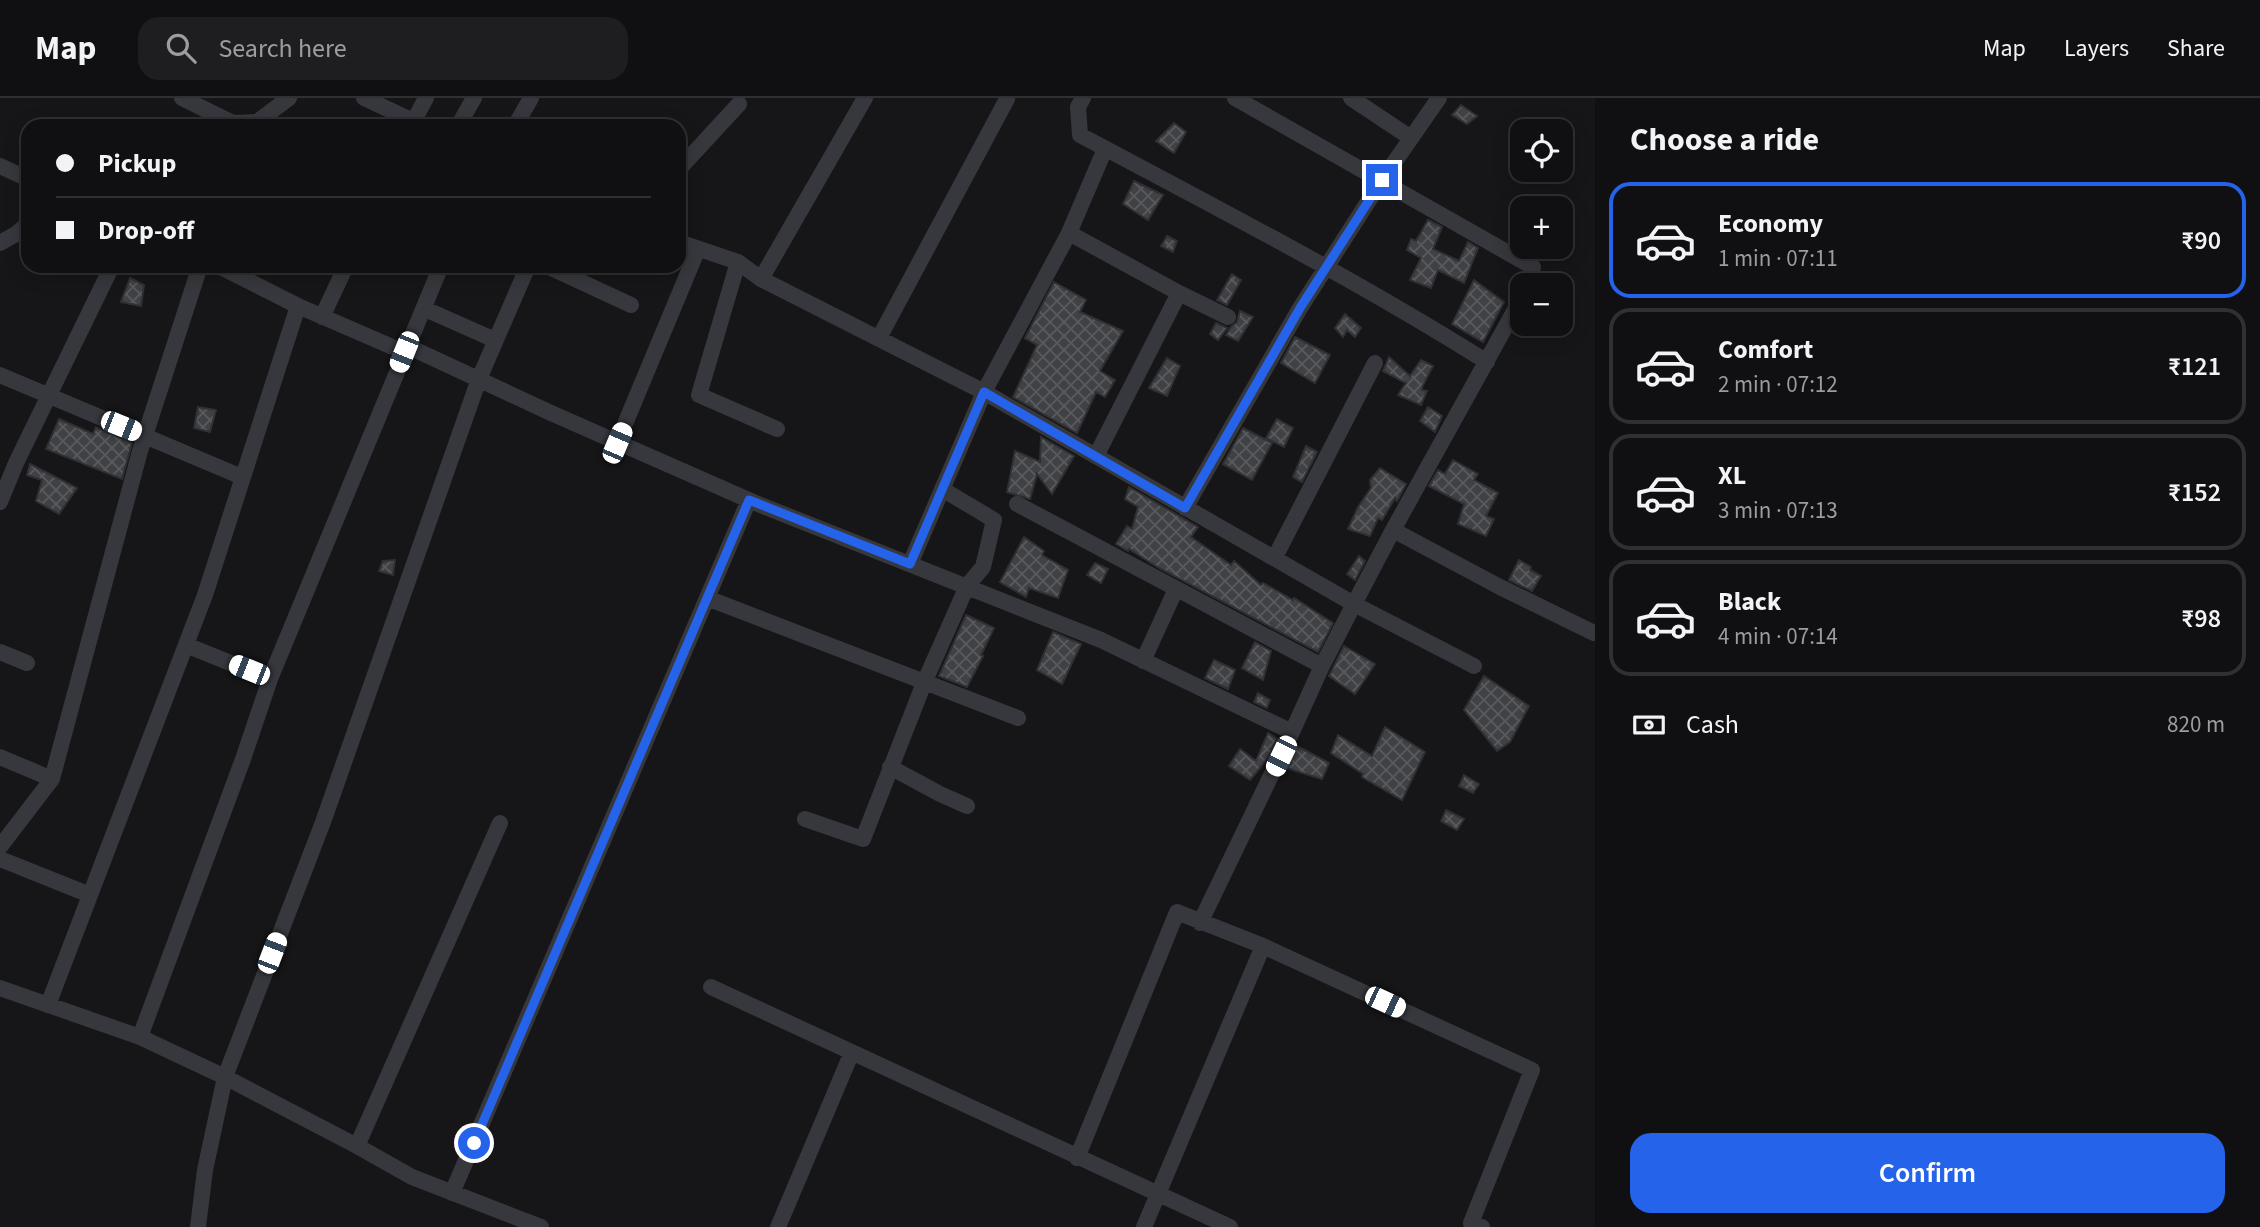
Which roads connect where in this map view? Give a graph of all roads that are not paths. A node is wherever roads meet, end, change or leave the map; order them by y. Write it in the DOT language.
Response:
graph roads {
  1 [pos="183,98"];
  2 [pos="289,98"];
  3 [pos="364,98"];
  4 [pos="426,98"];
  5 [pos="474,98"];
  6 [pos="531,98"];
  7 [pos="864,98"];
  8 [pos="1083,98"];
  9 [pos="1235,98"];
  10 [pos="1351,98"];
  11 [pos="1439,98"];
  12 [pos="1007,99"];
  13 [pos="738,100"];
  14 [pos="222,119"];
  15 [pos="261,119"];
  16 [pos="406,119"];
  17 [pos="418,119"];
  18 [pos="462,119"];
  19 [pos="518,119"];
  20 [pos="1411,138"];
  21 [pos="1105,149"];
  22 [pos="686,161"];
  23 [pos="0,166"];
  24 [pos="21,176"];
  25 [pos="1382,180"];
  26 [pos="21,229"];
  27 [pos="1069,233"];
  28 [pos="0,243"];
  29 [pos="686,245"];
  30 [pos="698,249"];
  31 [pos="738,262"];
  32 [pos="1325,267"];
  33 [pos="109,273"];
  34 [pos="198,273"];
  35 [pos="233,273"];
  36 [pos="343,273"];
  37 [pos="438,273"];
  38 [pos="525,273"];
  39 [pos="562,273"];
  40 [pos="1531,273"];
  41 [pos="761,279"];
  42 [pos="1179,293"];
  43 [pos="631,305"];
  44 [pos="298,306"];
  45 [pos="425,309"];
  46 [pos="322,317"];
  47 [pos="1228,317"];
  48 [pos="1510,319"];
  49 [pos="879,338"];
  50 [pos="495,340"];
  51 [pos="405,349"];
  52 [pos="1487,362"];
  53 [pos="1375,363"];
  54 [pos="0,375"];
  55 [pos="479,379"];
  56 [pos="984,392"];
  57 [pos="49,397"];
  58 [pos="777,429"];
  59 [pos="145,436"];
  60 [pos="617,443"];
  61 [pos="1096,456"];
  62 [pos="0,457"];
  63 [pos="16,463"];
  64 [pos="242,477"];
  65 [pos="942,489"];
  66 [pos="749,500"];
  67 [pos="0,502"];
  68 [pos="1017,504"];
  69 [pos="1185,508"];
  70 [pos="1393,530"];
  71 [pos="1275,557"];
  72 [pos="910,564"];
  73 [pos="967,586"];
  74 [pos="1176,589"];
  75 [pos="707,598"];
  76 [pos="1354,604"];
  77 [pos="1594,633"];
  78 [pos="186,645"];
  79 [pos="0,652"];
  80 [pos="1143,661"];
  81 [pos="27,663"];
  82 [pos="1322,666"];
  83 [pos="1474,666"];
  84 [pos="270,679"];
  85 [pos="924,683"];
  86 [pos="1018,718"];
  87 [pos="1292,732"];
  88 [pos="0,757"];
  89 [pos="891,768"];
  90 [pos="52,779"];
  91 [pos="967,806"];
  92 [pos="805,819"];
  93 [pos="500,823"];
  94 [pos="0,847"];
  95 [pos="0,859"];
  96 [pos="90,895"];
  97 [pos="1200,923"];
  98 [pos="1263,946"];
  99 [pos="711,987"];
  100 [pos="0,988"];
  101 [pos="48,1005"];
  102 [pos="140,1037"];
  103 [pos="852,1052"];
  104 [pos="225,1077"];
  105 [pos="357,1146"];
  106 [pos="1077,1158"];
  107 [pos="452,1193"];
  108 [pos="1159,1193"];
  109 [pos="1474,1225"];
  110 [pos="198,1227"];
  111 [pos="541,1227"];
  112 [pos="778,1227"];
  113 [pos="1144,1227"];
  114 [pos="1230,1227"];
  1 -- 14 [label="street"];
  2 -- 15 [label="street"];
  3 -- 16 [label="street"];
  4 -- 17 [label="street"];
  5 -- 18 [label="street"];
  6 -- 19 [label="street"];
  7 -- 41 [label="street"];
  8 -- 21 [label="street"];
  9 -- 25 [label="street"];
  10 -- 20 [label="street"];
  11 -- 20 [label="street"];
  12 -- 49 [label="street"];
  13 -- 22 [label="street"];
  20 -- 25 [label="street"];
  21 -- 27 [label="street"];
  21 -- 32 [label="street"];
  23 -- 24 [label="street"];
  25 -- 32 [label="street"];
  25 -- 40 [label="street"];
  26 -- 28 [label="street"];
  27 -- 42 [label="street"];
  27 -- 56 [label="street"];
  29 -- 30 [label="street"];
  30 -- 31 [label="street"];
  30 -- 60 [label="street"];
  31 -- 41 [label="street"];
  31 -- 58 [label="street"];
  32 -- 52 [label="street"];
  32 -- 69 [label="street"];
  33 -- 57 [label="street"];
  34 -- 59 [label="street"];
  35 -- 44 [label="street"];
  36 -- 46 [label="street"];
  37 -- 45 [label="street"];
  38 -- 50 [label="street"];
  39 -- 43 [label="street"];
  41 -- 49 [label="street"];
  42 -- 47 [label="street"];
  42 -- 61 [label="street"];
  44 -- 46 [label="street"];
  44 -- 64 [label="street"];
  45 -- 50 [label="street"];
  45 -- 51 [label="street"];
  46 -- 51 [label="street"];
  48 -- 52 [label="street"];
  49 -- 56 [label="street"];
  50 -- 55 [label="street"];
  51 -- 55 [label="street"];
  51 -- 84 [label="street"];
  52 -- 70 [label="street"];
  53 -- 71 [label="street"];
  54 -- 57 [label="street"];
  55 -- 60 [label="street"];
  55 -- 104 [label="street"];
  56 -- 61 [label="street"];
  56 -- 65 [label="street"];
  57 -- 59 [label="street"];
  57 -- 63 [label="street"];
  59 -- 64 [label="street"];
  59 -- 90 [label="street"];
  60 -- 66 [label="street"];
  61 -- 69 [label="street"];
  62 -- 63 [label="street"];
  63 -- 67 [label="street"];
  64 -- 78 [label="street"];
  65 -- 72 [label="street"];
  65 -- 73 [label="street"];
  66 -- 72 [label="street"];
  66 -- 75 [label="street"];
  68 -- 74 [label="street"];
  69 -- 71 [label="street"];
  70 -- 76 [label="street"];
  70 -- 77 [label="street"];
  71 -- 76 [label="street"];
  72 -- 73 [label="street"];
  73 -- 80 [label="street"];
  73 -- 85 [label="street"];
  74 -- 80 [label="street"];
  74 -- 82 [label="street"];
  75 -- 85 [label="street"];
  75 -- 107 [label="street"];
  76 -- 82 [label="street"];
  76 -- 83 [label="street"];
  78 -- 84 [label="street"];
  78 -- 96 [label="street"];
  79 -- 81 [label="street"];
  80 -- 87 [label="street"];
  82 -- 87 [label="street"];
  84 -- 102 [label="street"];
  85 -- 86 [label="street"];
  85 -- 89 [label="street"];
  87 -- 97 [label="street"];
  88 -- 90 [label="street"];
  89 -- 91 [label="street"];
  89 -- 92 [label="street"];
  90 -- 94 [label="street"];
  93 -- 105 [label="street"];
  95 -- 96 [label="street"];
  96 -- 101 [label="street"];
  97 -- 98 [label="street"];
  97 -- 106 [label="street"];
  98 -- 108 [label="street"];
  98 -- 109 [label="street"];
  99 -- 103 [label="street"];
  100 -- 101 [label="street"];
  101 -- 102 [label="street"];
  102 -- 104 [label="street"];
  103 -- 106 [label="street"];
  103 -- 112 [label="street"];
  104 -- 105 [label="street"];
  104 -- 110 [label="street"];
  105 -- 107 [label="street"];
  106 -- 108 [label="street"];
  107 -- 111 [label="street"];
  108 -- 113 [label="street"];
  108 -- 114 [label="street"];
}
